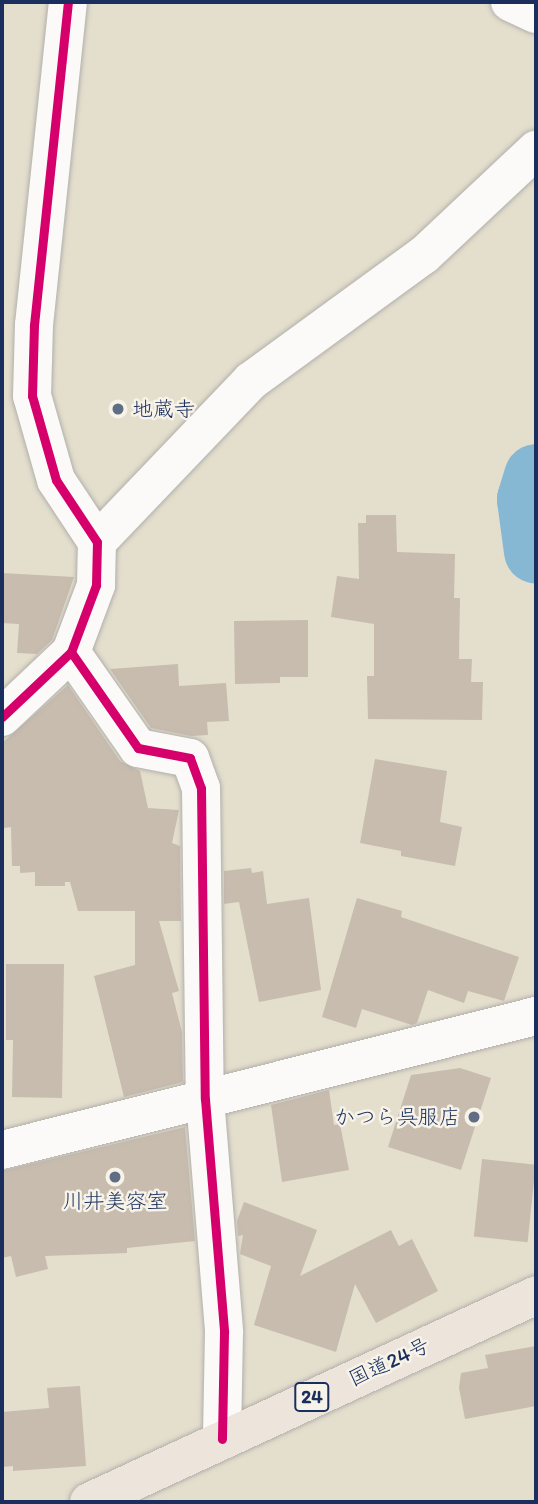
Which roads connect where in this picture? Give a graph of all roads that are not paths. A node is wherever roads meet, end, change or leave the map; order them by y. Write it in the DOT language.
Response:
graph roads {
  1 [pos="68,2"];
  2 [pos="510,2"];
  3 [pos="536,15"];
  4 [pos="536,150"];
  5 [pos="18,325"];
  6 [pos="97,542"];
  7 [pos="71,652"];
  8 [pos="2,717"];
  9 [pos="536,1016"];
  10 [pos="205,1099"];
  11 [pos="2,1150"];
  12 [pos="536,1295"];
  13 [pos="222,1439"];
  14 [pos="105,1499"];
  1 -- 5 [label="street"];
  2 -- 3 [label="street"];
  4 -- 6 [label="street"];
  5 -- 6 [label="street"];
  6 -- 7 [label="street"];
  7 -- 8 [label="street"];
  7 -- 10 [label="street"];
  9 -- 10 [label="street"];
  10 -- 11 [label="street"];
  10 -- 13 [label="street"];
  12 -- 13 [label="highway, 国道24号 / 24"];
  13 -- 14 [label="highway, 国道24号 / 24"];
}
